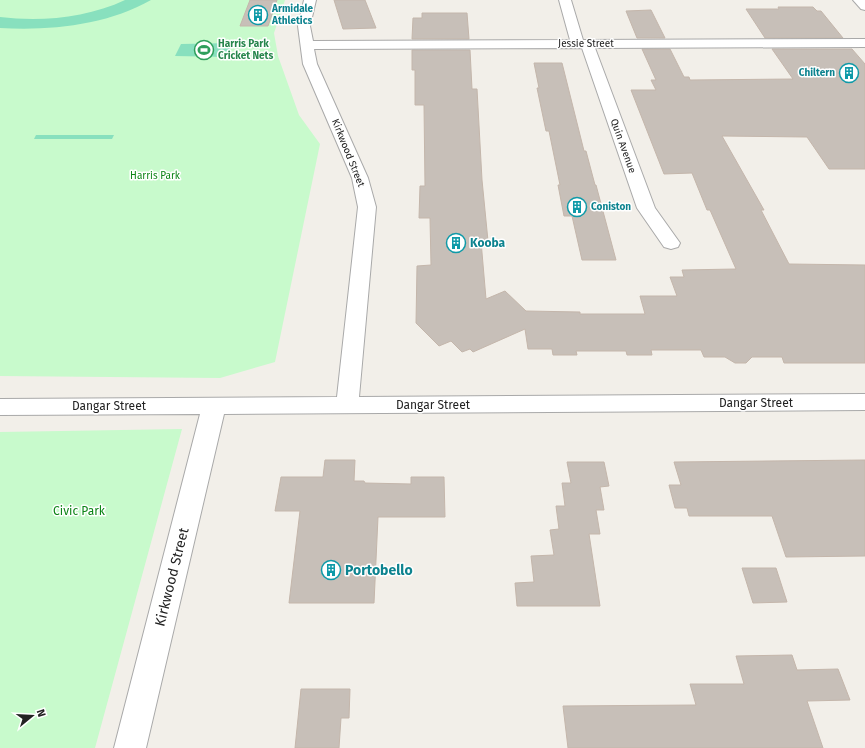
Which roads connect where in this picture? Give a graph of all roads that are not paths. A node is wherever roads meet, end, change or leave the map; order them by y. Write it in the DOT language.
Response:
graph roads {
  1 [pos="310,0"];
  2 [pos="565,0"];
  3 [pos="859,0"];
  4 [pos="865,6"];
  5 [pos="865,43"];
  6 [pos="582,44"];
  7 [pos="306,45"];
  8 [pos="671,243"];
  9 [pos="865,402"];
  10 [pos="214,406"];
  11 [pos="347,406"];
  12 [pos="0,407"];
  13 [pos="130,748"];
  1 -- 7 [label="street, Kirkwood Street"];
  2 -- 6 [label="street, Quin Avenue"];
  3 -- 4 [label="street"];
  5 -- 6 [label="street, Jessie Street"];
  6 -- 7 [label="street, Jessie Street"];
  6 -- 8 [label="street, Quin Avenue"];
  7 -- 11 [label="street, Kirkwood Street"];
  9 -- 11 [label="street, Dangar Street"];
  10 -- 11 [label="street, Dangar Street"];
  10 -- 12 [label="street, Dangar Street"];
  10 -- 13 [label="street, Kirkwood Street"];
}
